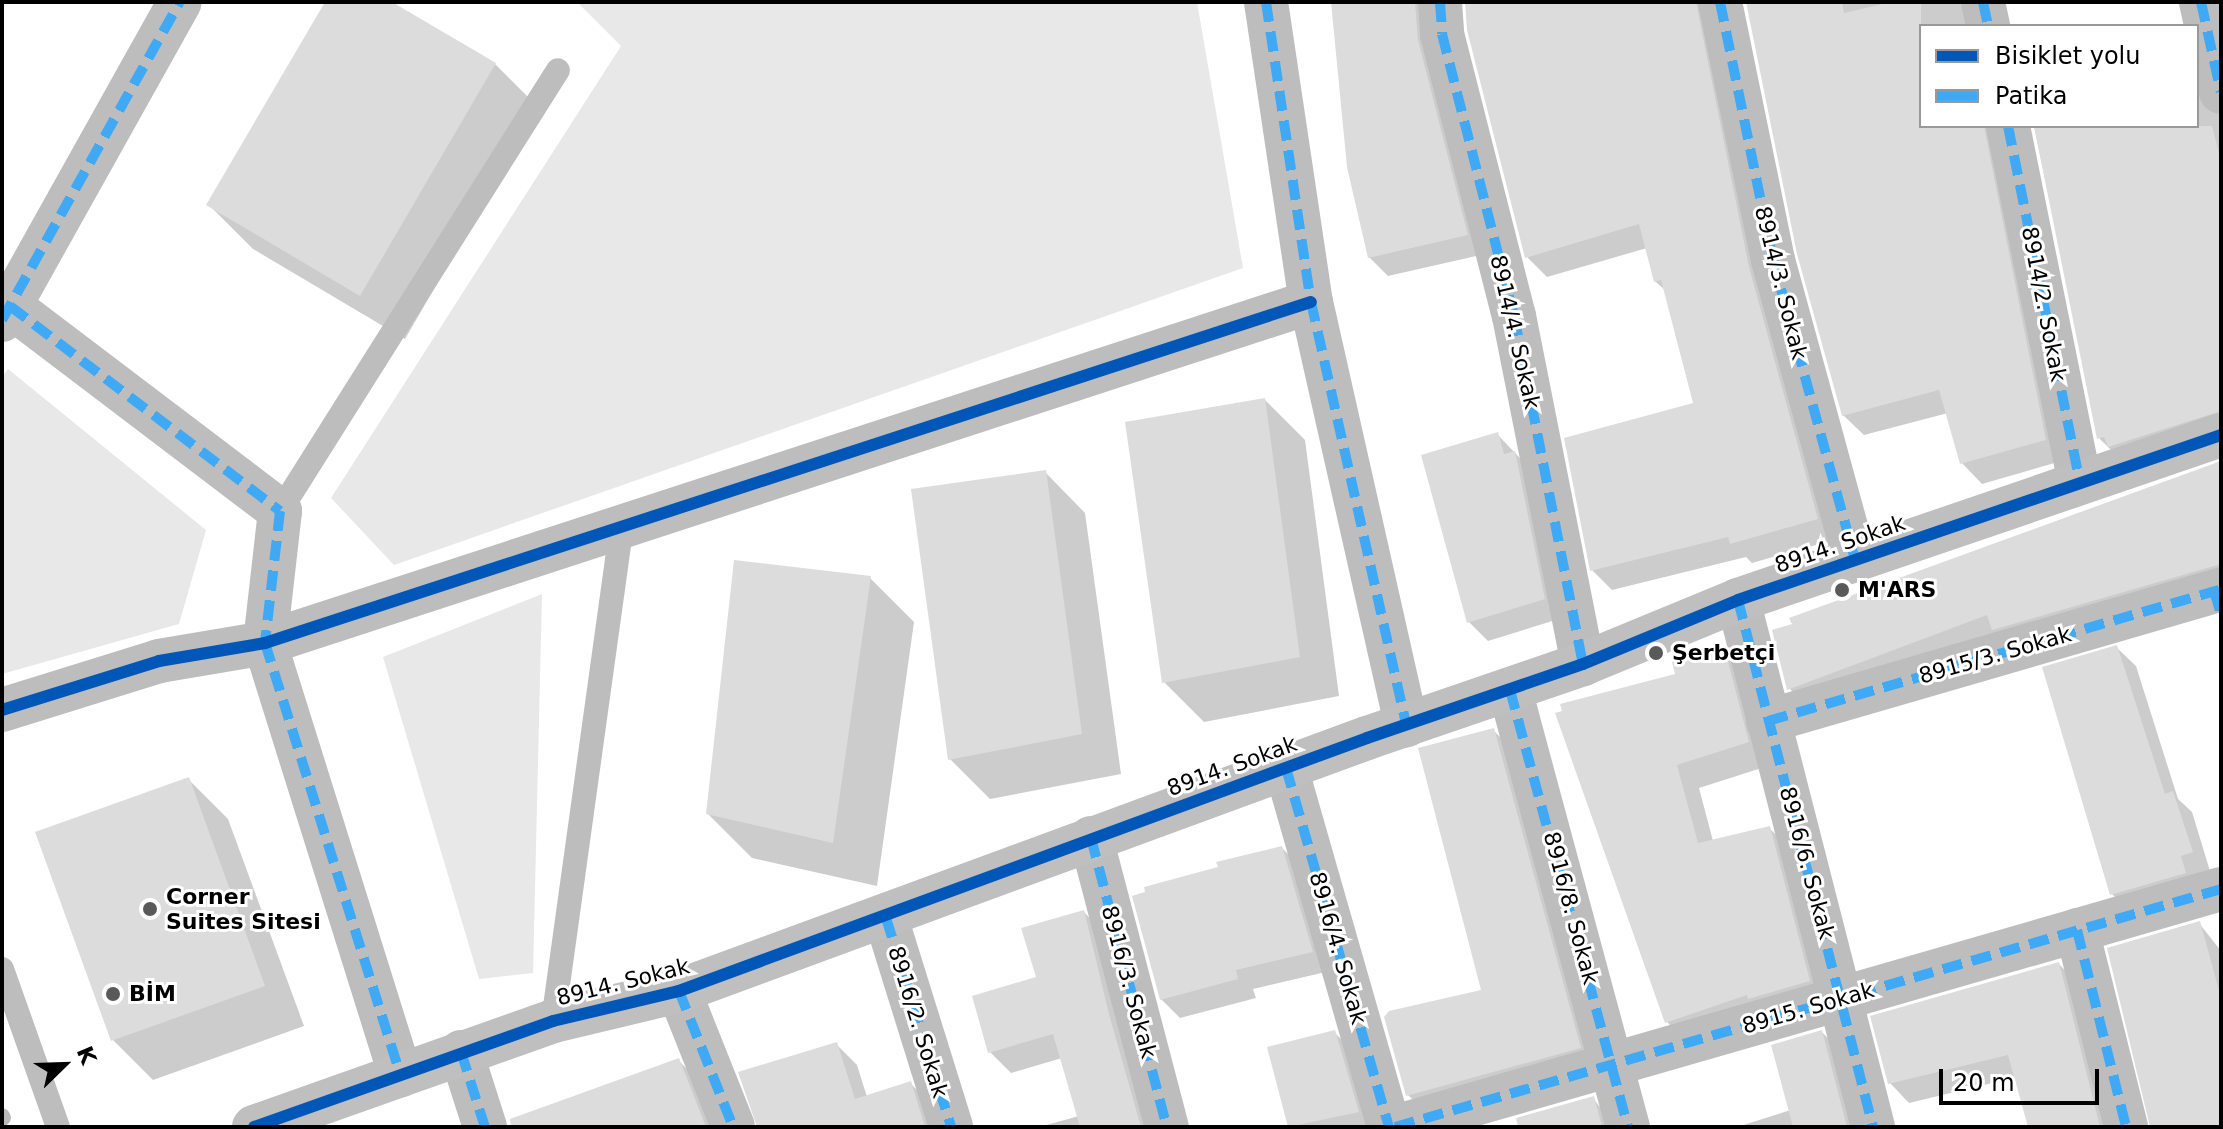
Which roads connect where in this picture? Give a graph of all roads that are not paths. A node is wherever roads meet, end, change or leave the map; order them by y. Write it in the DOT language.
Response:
graph roads {
  1 [pos="180,2"];
  2 [pos="1266,2"];
  3 [pos="1440,2"];
  4 [pos="1720,2"];
  5 [pos="1983,2"];
  6 [pos="2201,2"];
  7 [pos="1988,24"];
  8 [pos="558,70"];
  9 [pos="2221,92"];
  10 [pos="2008,128"];
  11 [pos="1311,302"];
  12 [pos="6,313"];
  13 [pos="2221,435"];
  14 [pos="2080,482"];
  15 [pos="280,511"];
  16 [pos="621,528"];
  17 [pos="1855,560"];
  18 [pos="2219,598"];
  19 [pos="1738,600"];
  20 [pos="265,643"];
  21 [pos="1583,664"];
  22 [pos="1510,690"];
  23 [pos="2,710"];
  24 [pos="1768,721"];
  25 [pos="1406,725"];
  26 [pos="1286,768"];
  27 [pos="1091,838"];
  28 [pos="2221,889"];
  29 [pos="886,918"];
  30 [pos="2077,930"];
  31 [pos="2,969"];
  32 [pos="679,991"];
  33 [pos="1843,998"];
  34 [pos="553,1021"];
  35 [pos="461,1052"];
  36 [pos="1614,1064"];
  37 [pos="400,1075"];
  38 [pos="301,1119"];
  39 [pos="58,1127"];
  40 [pos="254,1127"];
  41 [pos="485,1127"];
  42 [pos="733,1127"];
  43 [pos="951,1127"];
  44 [pos="1167,1127"];
  45 [pos="1392,1127"];
  46 [pos="1628,1127"];
  47 [pos="1873,1127"];
  48 [pos="2126,1127"];
  1 -- 12 [label="street"];
  2 -- 11 [label="street"];
  3 -- 21 [label="street, 8914/4. Sokak"];
  4 -- 17 [label="street, 8914/3. Sokak"];
  5 -- 7 [label="street"];
  6 -- 9 [label="street"];
  8 -- 15 [label="lane"];
  10 -- 14 [label="street, 8914/2. Sokak"];
  11 -- 16 [label="street"];
  11 -- 25 [label="street"];
  12 -- 15 [label="street"];
  13 -- 14 [label="street, 8914. Sokak"];
  14 -- 17 [label="street, 8914. Sokak"];
  15 -- 20 [label="street"];
  16 -- 20 [label="street"];
  16 -- 34 [label="lane"];
  17 -- 19 [label="street, 8914. Sokak"];
  18 -- 24 [label="street, 8915/3. Sokak"];
  19 -- 21 [label="street, 8914. Sokak"];
  19 -- 24 [label="street, 8916/6. Sokak"];
  20 -- 23 [label="street"];
  20 -- 37 [label="street"];
  21 -- 22 [label="street, 8914. Sokak"];
  22 -- 25 [label="street, 8914. Sokak"];
  22 -- 36 [label="street, 8916/8. Sokak"];
  24 -- 33 [label="street, 8916/6. Sokak"];
  25 -- 26 [label="street, 8914. Sokak"];
  26 -- 27 [label="street, 8914. Sokak"];
  26 -- 45 [label="street, 8916/4. Sokak"];
  27 -- 29 [label="street, 8914. Sokak"];
  27 -- 44 [label="street, 8916/3. Sokak"];
  28 -- 30 [label="street, 8915. Sokak"];
  29 -- 32 [label="street, 8914. Sokak"];
  29 -- 43 [label="street, 8916/2. Sokak"];
  30 -- 33 [label="street, 8915. Sokak"];
  30 -- 48 [label="street"];
  31 -- 39 [label="lane"];
  32 -- 34 [label="street, 8914. Sokak"];
  32 -- 42 [label="street"];
  33 -- 36 [label="street, 8915. Sokak"];
  33 -- 47 [label="street, 8916/6. Sokak"];
  34 -- 35 [label="street, 8914. Sokak"];
  35 -- 37 [label="street, 8914. Sokak"];
  35 -- 41 [label="street"];
  36 -- 45 [label="street, 8915. Sokak"];
  36 -- 46 [label="street, 8916/8. Sokak"];
  37 -- 38 [label="street, 8914. Sokak"];
  38 -- 40 [label="street, 8914. Sokak"];
}
